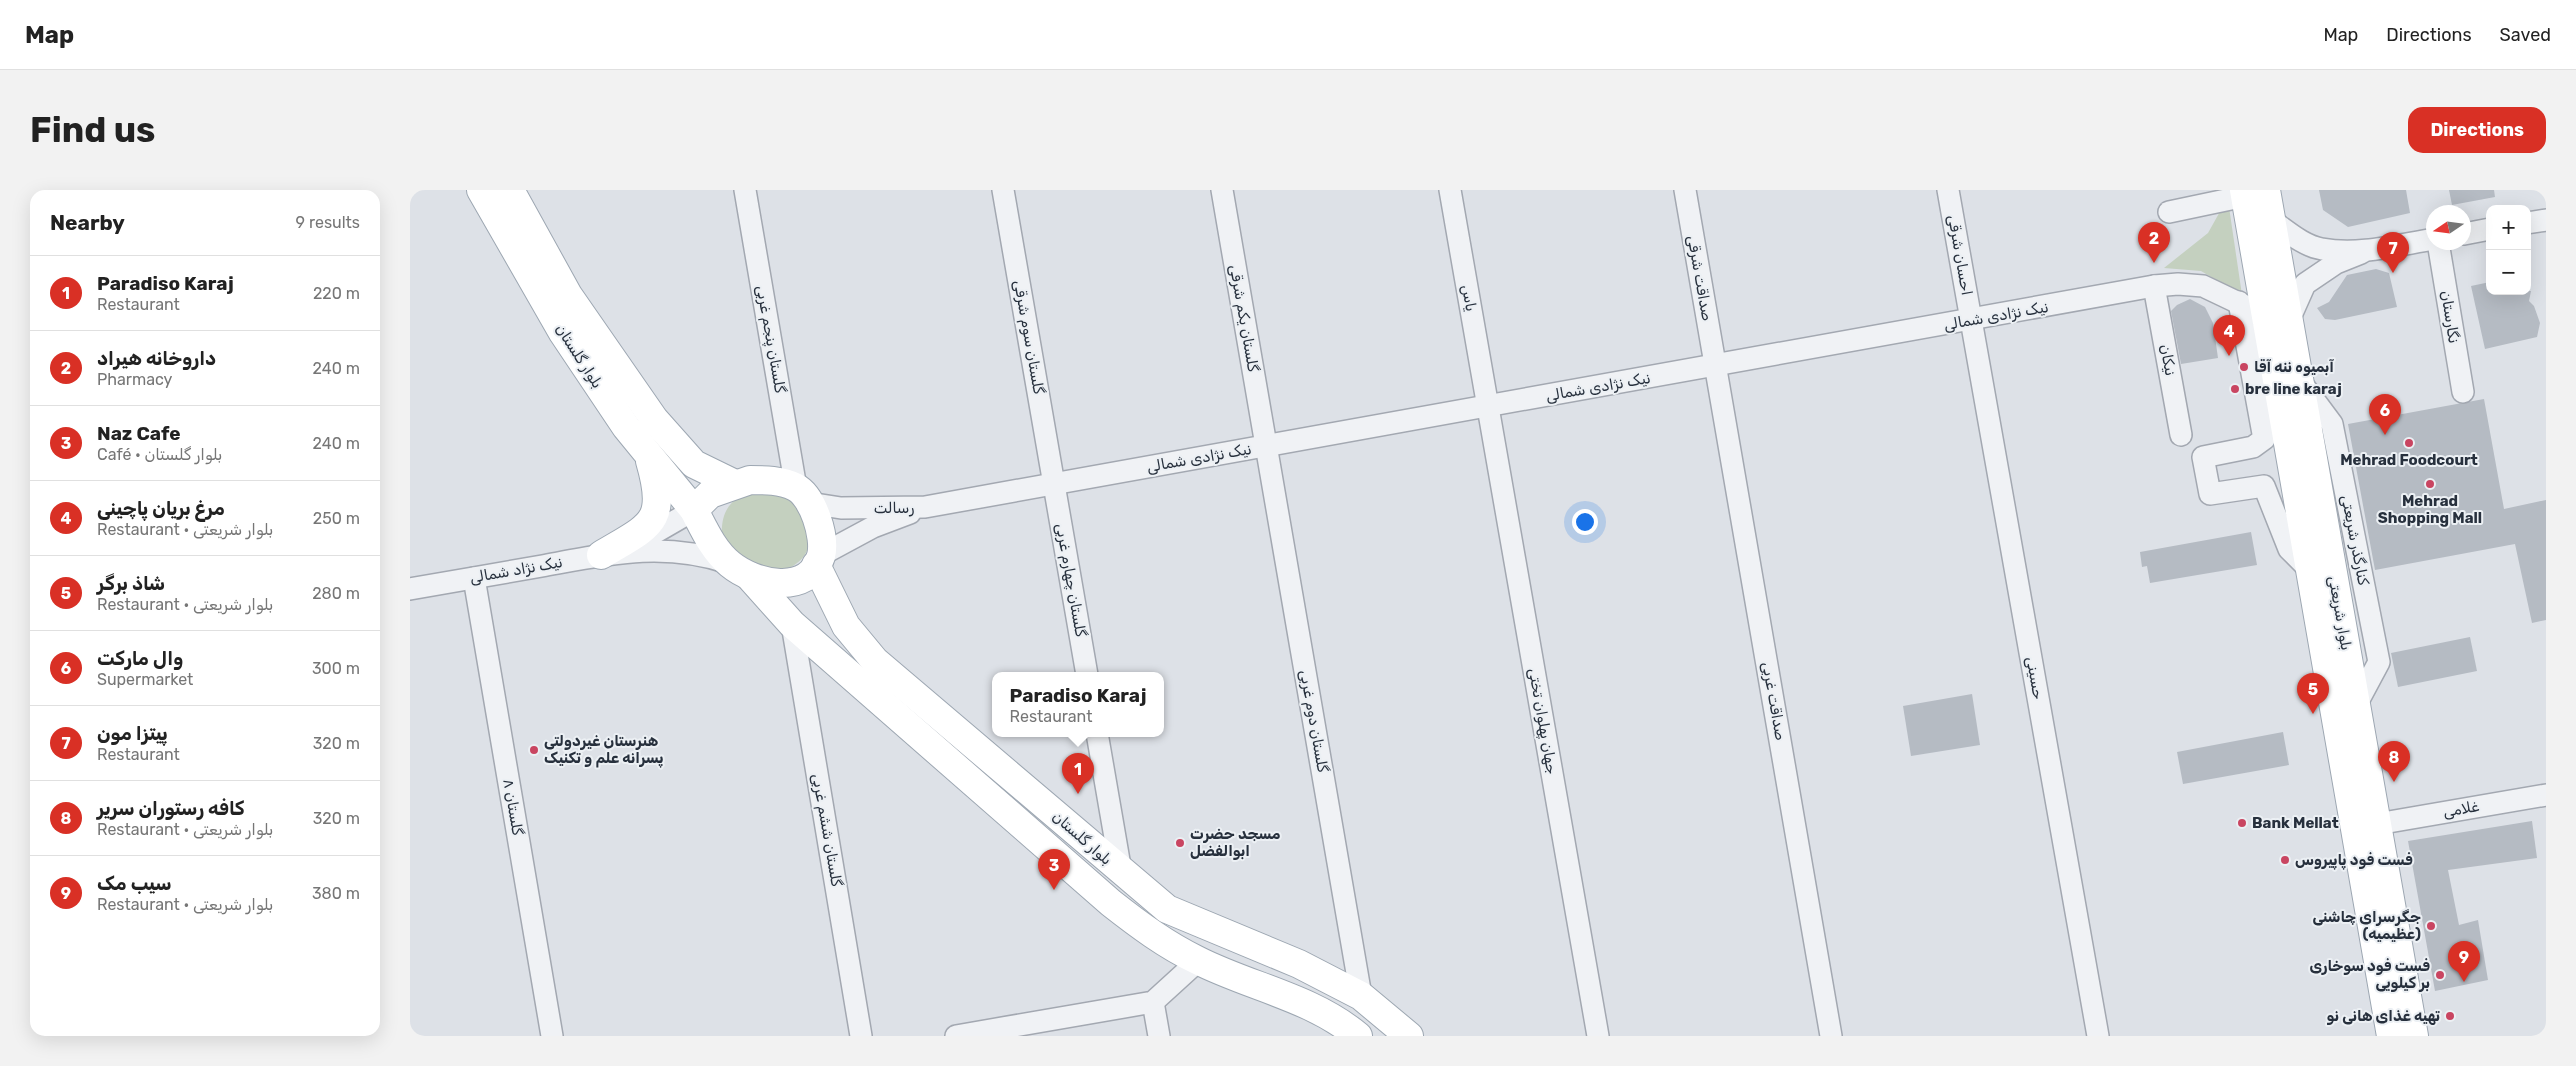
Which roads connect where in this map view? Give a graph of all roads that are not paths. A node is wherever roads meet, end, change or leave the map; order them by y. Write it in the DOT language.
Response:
graph roads {
  1 [pos="481,190"];
  2 [pos="510,190"];
  3 [pos="745,190"];
  4 [pos="1003,190"];
  5 [pos="1222,190"];
  6 [pos="1450,190"];
  7 [pos="1685,190"];
  8 [pos="1948,190"];
  9 [pos="2252,192"];
  10 [pos="2169,212"];
  11 [pos="2271,220"];
  12 [pos="2546,220"];
  13 [pos="2531,222"];
  14 [pos="2486,230"];
  15 [pos="2471,233"];
  16 [pos="2426,240"];
  17 [pos="2368,250"];
  18 [pos="2439,250"];
  19 [pos="2154,286"];
  20 [pos="2239,302"];
  21 [pos="2277,318"];
  22 [pos="1971,320"];
  23 [pos="1716,366"];
  24 [pos="2463,392"];
  25 [pos="1488,407"];
  26 [pos="2181,435"];
  27 [pos="1266,446"];
  28 [pos="648,454"];
  29 [pos="735,484"];
  30 [pos="1054,484"];
  31 [pos="803,495"];
  32 [pos="925,507"];
  33 [pos="694,510"];
  34 [pos="612,554"];
  35 [pos="818,560"];
  36 [pos="739,570"];
  37 [pos="2310,570"];
  38 [pos="474,578"];
  39 [pos="410,589"];
  40 [pos="792,624"];
  41 [pos="846,626"];
  42 [pos="822,652"];
  43 [pos="1086,672"];
  44 [pos="1098,737"];
  45 [pos="2546,795"];
  46 [pos="2377,824"];
  47 [pos="1121,872"];
  48 [pos="1198,961"];
  49 [pos="1361,996"];
  50 [pos="1154,1002"];
  51 [pos="552,1036"];
  52 [pos="862,1036"];
  53 [pos="956,1036"];
  54 [pos="1160,1036"];
  55 [pos="1358,1036"];
  56 [pos="1409,1036"];
  57 [pos="1598,1036"];
  58 [pos="1831,1036"];
  59 [pos="2098,1036"];
  60 [pos="2391,1036"];
  61 [pos="2414,1036"];
  1 -- 28 [label="main road, بلوار گلستان"];
  2 -- 29 [label="main road, بلوار گلستان"];
  3 -- 31 [label="street, گلستان پنجم غربی"];
  4 -- 30 [label="street, گلستان سوم شرقی"];
  5 -- 27 [label="street, گلستان یکم شرقی"];
  6 -- 25 [label="street, یاس"];
  7 -- 23 [label="street, صداقت شرقی"];
  8 -- 22 [label="street, احسان شرقی"];
  9 -- 10 [label="street"];
  9 -- 11 [label="main road, بلوار شریعتی"];
  9 -- 21 [label="main road, بلوار شریعتی"];
  11 -- 17 [label="street"];
  11 -- 21 [label="main road, بلوار شریعتی"];
  12 -- 13 [label="street"];
  14 -- 15 [label="street"];
  16 -- 17 [label="street"];
  17 -- 21 [label="street"];
  18 -- 24 [label="street, نگارستان"];
  19 -- 20 [label="street, نیک نژادی شمالی"];
  19 -- 22 [label="street, نیک نژادی شمالی"];
  19 -- 26 [label="street, نیکان"];
  20 -- 21 [label="street, نیک نژادی شمالی"];
  20 -- 37 [label="street"];
  21 -- 37 [label="main road, بلوار شریعتی"];
  21 -- 46 [label="main road, بلوار شریعتی"];
  22 -- 23 [label="street, نیک نژادی شمالی"];
  22 -- 59 [label="street, حسینی"];
  23 -- 25 [label="street, نیک نژادی شمالی"];
  23 -- 58 [label="street, صداقت غربی"];
  25 -- 27 [label="street, نیک نژادی شمالی"];
  25 -- 57 [label="street, جهان پهلوان تختی"];
  27 -- 30 [label="street, نیک نژادی شمالی"];
  27 -- 49 [label="street, گلستان دوم غربی"];
  28 -- 33 [label="main road, بلوار گلستان"];
  28 -- 34 [label="main road"];
  29 -- 31 [label="main road"];
  29 -- 33 [label="main road"];
  30 -- 32 [label="street, نیک نژادی شمالی"];
  30 -- 43 [label="street, گلستان چهارم غربی"];
  31 -- 32 [label="street, رسالت"];
  31 -- 35 [label="main road"];
  32 -- 35 [label="street, رسالت"];
  33 -- 34 [label="street"];
  33 -- 36 [label="main road"];
  34 -- 36 [label="street"];
  34 -- 38 [label="street, نیک نژاد شمالی"];
  35 -- 36 [label="main road"];
  35 -- 41 [label="main road, بلوار گلستان"];
  36 -- 40 [label="main road, بلوار گلستان"];
  37 -- 60 [label="main road, بلوار شریعتی"];
  38 -- 39 [label="street, نیک نژاد شمالی"];
  38 -- 51 [label="street, گلستان ۸"];
  40 -- 42 [label="main road, بلوار گلستان"];
  40 -- 52 [label="street, گلستان ششم غربی"];
  41 -- 42 [label="main road"];
  41 -- 47 [label="main road, بلوار گلستان"];
  42 -- 48 [label="main road, بلوار گلستان"];
  44 -- 47 [label="street"];
  45 -- 46 [label="street, غلامی"];
  46 -- 61 [label="main road, بلوار شریعتی"];
  47 -- 49 [label="main road, بلوار گلستان"];
  48 -- 50 [label="street"];
  48 -- 55 [label="main road, بلوار گلستان"];
  49 -- 56 [label="main road, بلوار گلستان"];
  50 -- 53 [label="street"];
  50 -- 54 [label="street"];
}
